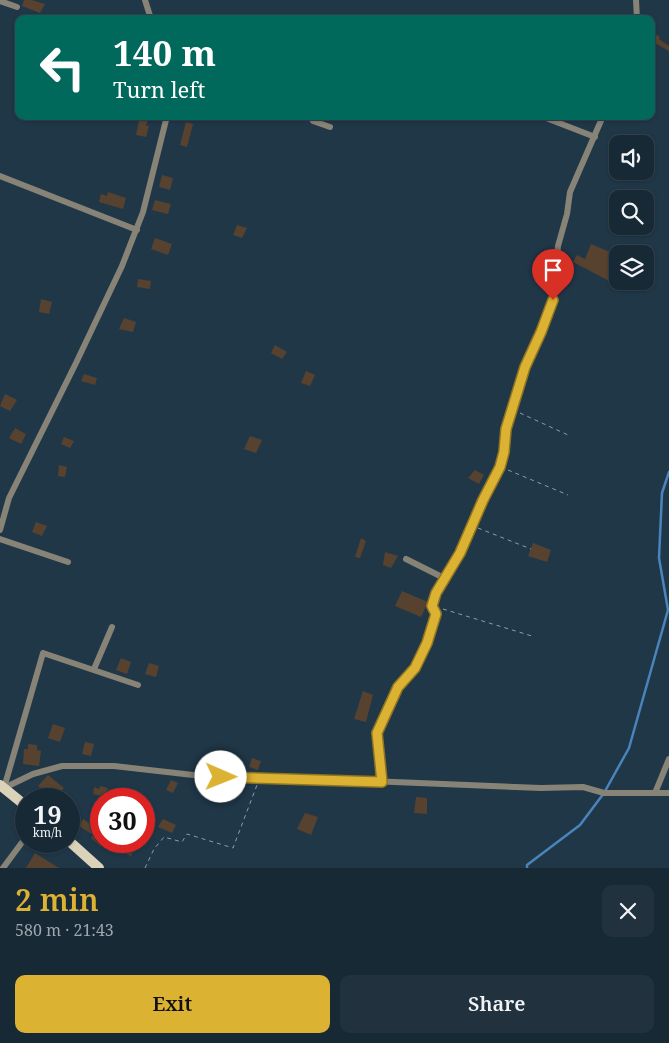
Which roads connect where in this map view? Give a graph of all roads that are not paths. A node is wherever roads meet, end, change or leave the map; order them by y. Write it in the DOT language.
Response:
graph roads {
  1 [pos="145,0"];
  2 [pos="636,0"];
  3 [pos="0,1"];
  4 [pos="17,7"];
  5 [pos="150,15"];
  6 [pos="636,15"];
  7 [pos="166,120"];
  8 [pos="312,120"];
  9 [pos="551,120"];
  10 [pos="601,120"];
  11 [pos="330,127"];
  12 [pos="595,137"];
  13 [pos="0,176"];
  14 [pos="137,230"];
  15 [pos="0,530"];
  16 [pos="0,539"];
  17 [pos="406,559"];
  18 [pos="68,562"];
  19 [pos="444,578"];
  20 [pos="112,627"];
  21 [pos="94,669"];
  22 [pos="138,685"];
  23 [pos="669,759"];
  24 [pos="382,782"];
  25 [pos="2,787"];
  26 [pos="655,793"];
  27 [pos="669,793"];
  28 [pos="15,797"];
  29 [pos="80,851"];
  30 [pos="15,852"];
  31 [pos="3,868"];
  32 [pos="99,868"];
  1 -- 5 [label="street"];
  2 -- 6 [label="street"];
  3 -- 4 [label="street"];
  7 -- 14 [label="street"];
  8 -- 11 [label="street"];
  9 -- 12 [label="street"];
  10 -- 12 [label="street"];
  12 -- 19 [label="street"];
  13 -- 14 [label="street"];
  14 -- 15 [label="street"];
  16 -- 18 [label="street"];
  17 -- 19 [label="street"];
  19 -- 24 [label="street"];
  20 -- 21 [label="street"];
  21 -- 22 [label="street"];
  21 -- 25 [label="street"];
  23 -- 26 [label="street"];
  24 -- 25 [label="street"];
  24 -- 26 [label="street"];
  25 -- 28 [label="main road"];
  26 -- 27 [label="street"];
  29 -- 32 [label="main road"];
  30 -- 31 [label="street"];
}
